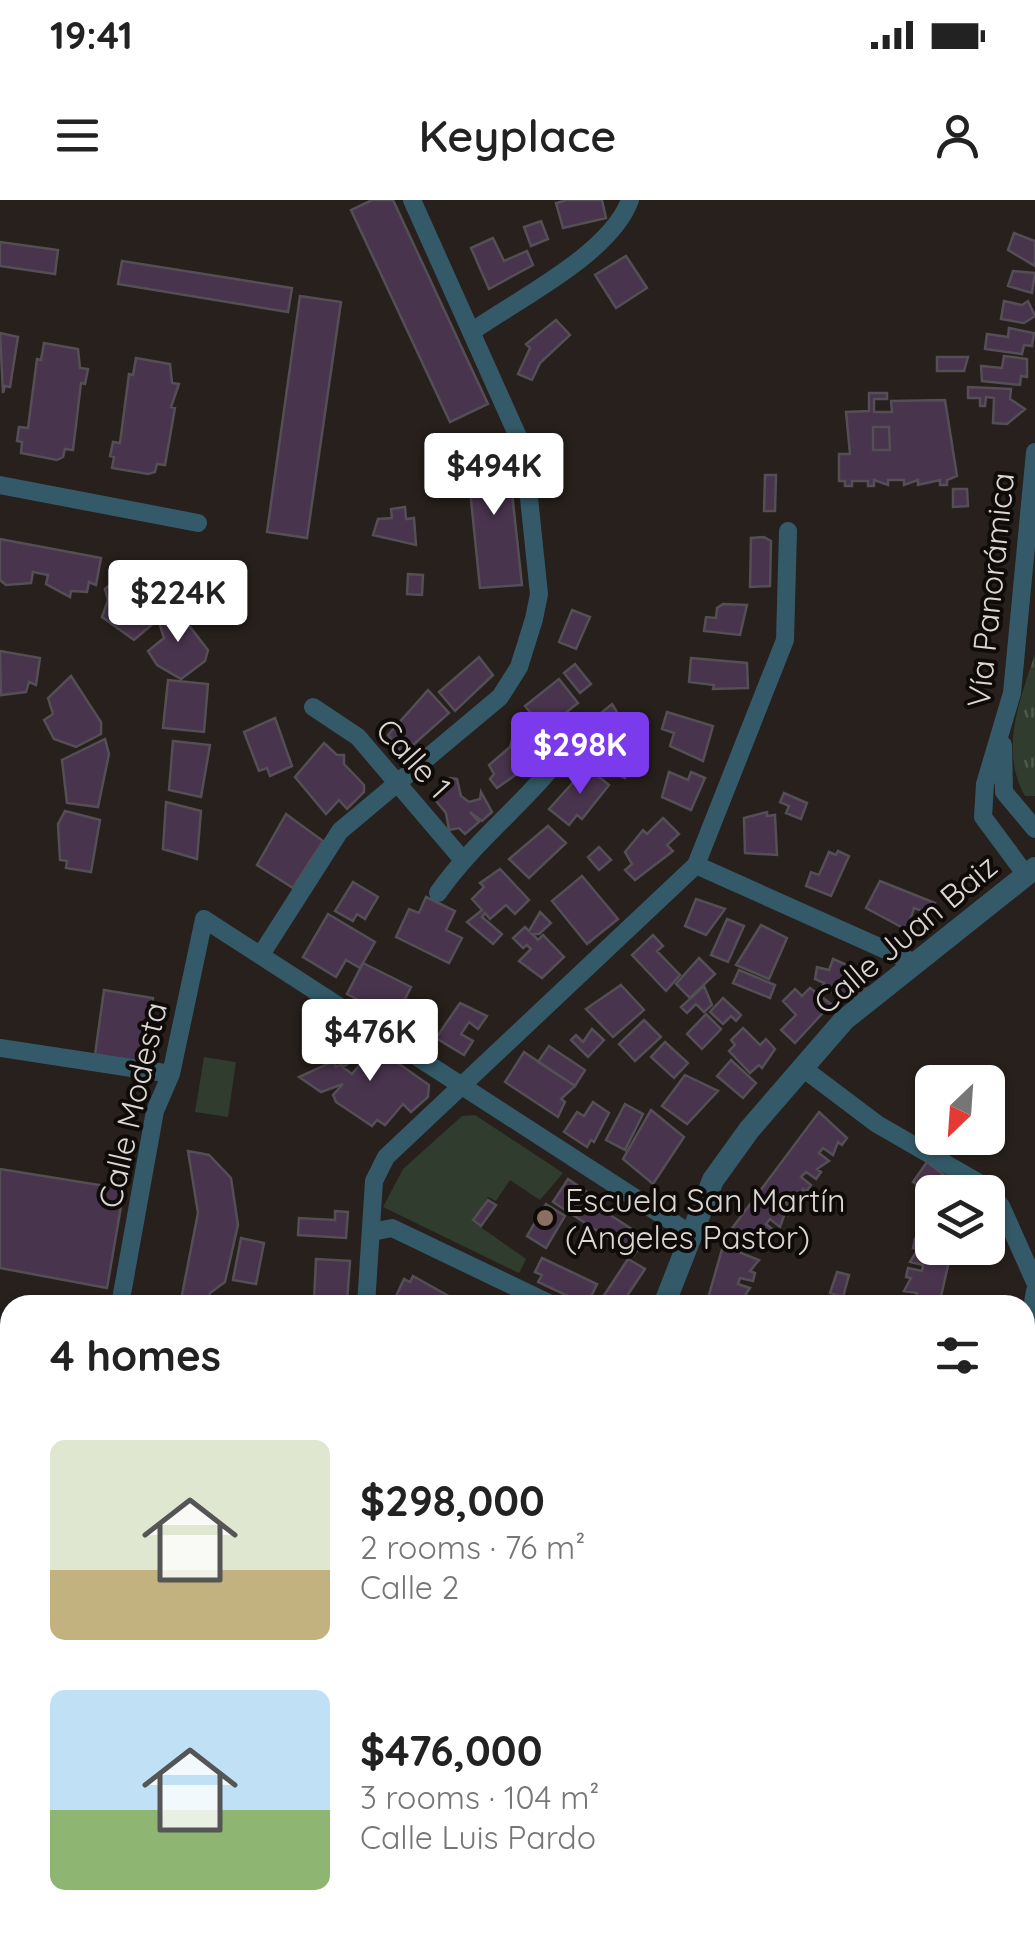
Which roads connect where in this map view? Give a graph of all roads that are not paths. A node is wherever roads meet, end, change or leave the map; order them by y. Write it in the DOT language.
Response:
graph roads {
  1 [pos="412,200"];
  2 [pos="630,200"];
  3 [pos="474,330"];
  4 [pos="1035,452"];
  5 [pos="0,485"];
  6 [pos="1034,503"];
  7 [pos="198,523"];
  8 [pos="788,532"];
  9 [pos="313,706"];
  10 [pos="1003,734"];
  11 [pos="572,741"];
  12 [pos="396,782"];
  13 [pos="1028,816"];
  14 [pos="986,823"];
  15 [pos="1035,829"];
  16 [pos="462,859"];
  17 [pos="696,865"];
  18 [pos="1030,871"];
  19 [pos="438,893"];
  20 [pos="262,952"];
  21 [pos="916,963"];
  22 [pos="0,1048"];
  23 [pos="804,1069"];
  24 [pos="172,1074"];
  25 [pos="461,1082"];
  26 [pos="372,1232"];
  27 [pos="691,1234"];
  28 [pos="1035,1282"];
  29 [pos="122,1295"];
  30 [pos="367,1295"];
  31 [pos="532,1295"];
  32 [pos="668,1295"];
  1 -- 3 [label="street"];
  2 -- 3 [label="street"];
  3 -- 12 [label="street"];
  4 -- 6 [label="street, Vía Panorámica"];
  5 -- 7 [label="street"];
  6 -- 10 [label="street, Vía Panorámica"];
  8 -- 17 [label="street"];
  9 -- 12 [label="street, Calle 1"];
  10 -- 13 [label="street, Vía Panorámica"];
  10 -- 14 [label="street, Vía Panorámica"];
  11 -- 16 [label="street"];
  12 -- 16 [label="street, Calle 1"];
  12 -- 20 [label="street"];
  13 -- 14 [label="street"];
  13 -- 15 [label="street, Vía Panorámica"];
  14 -- 18 [label="street"];
  16 -- 19 [label="street"];
  17 -- 21 [label="street"];
  17 -- 25 [label="street"];
  18 -- 21 [label="street, Calle Juan Baiz"];
  20 -- 24 [label="street, Calle Modesta"];
  20 -- 25 [label="street"];
  21 -- 23 [label="street, Calle Juan Baiz"];
  22 -- 24 [label="street"];
  23 -- 27 [label="street, Calle Juan Baiz"];
  23 -- 28 [label="street"];
  24 -- 29 [label="street, Calle Modesta"];
  25 -- 26 [label="street"];
  25 -- 27 [label="street"];
  26 -- 30 [label="street"];
  26 -- 31 [label="street"];
  27 -- 32 [label="street, Calle Juan Baiz"];
}
